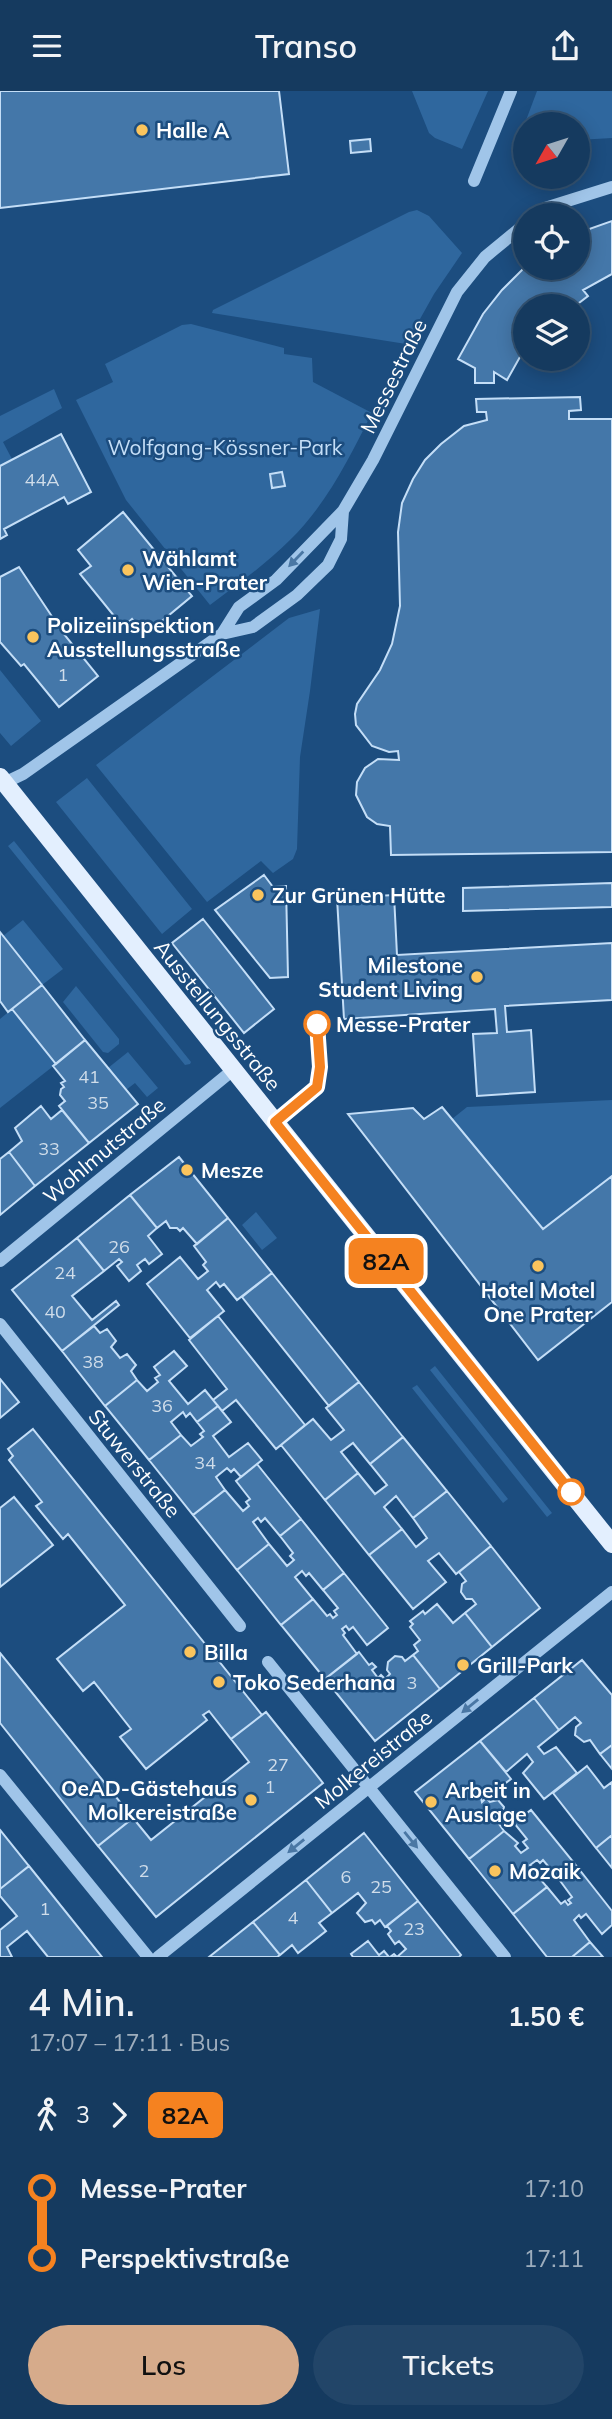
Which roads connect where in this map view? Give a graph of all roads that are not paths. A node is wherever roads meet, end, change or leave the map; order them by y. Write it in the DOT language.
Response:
graph roads {
  1 [pos="511,91"];
  2 [pos="474,181"];
  3 [pos="612,187"];
  4 [pos="561,203"];
  5 [pos="513,234"];
  6 [pos="343,511"];
  7 [pos="222,634"];
  8 [pos="2,781"];
  9 [pos="233,1070"];
  10 [pos="0,1261"];
  11 [pos="0,1324"];
  12 [pos="612,1544"];
  13 [pos="612,1592"];
  14 [pos="240,1626"];
  15 [pos="268,1662"];
  16 [pos="0,1775"];
  17 [pos="368,1787"];
  18 [pos="148,1957"];
  19 [pos="158,1957"];
  20 [pos="505,1957"];
  1 -- 2 [label="street"];
  3 -- 4 [label="street"];
  5 -- 6 [label="street, Messestraße"];
  6 -- 7 [label="street, one-way"];
  6 -- 7 [label="street, Messestraße"];
  7 -- 8 [label="street"];
  8 -- 9 [label="main road, Ausstellungsstraße"];
  9 -- 10 [label="street, Wohlmutstraße"];
  9 -- 12 [label="main road, Ausstellungsstraße"];
  11 -- 14 [label="street, Stuwerstraße"];
  13 -- 17 [label="street, Molkereistraße, one-way"];
  15 -- 17 [label="street"];
  16 -- 18 [label="street"];
  17 -- 19 [label="street, Molkereistraße, one-way"];
  17 -- 20 [label="street, one-way"];
}
